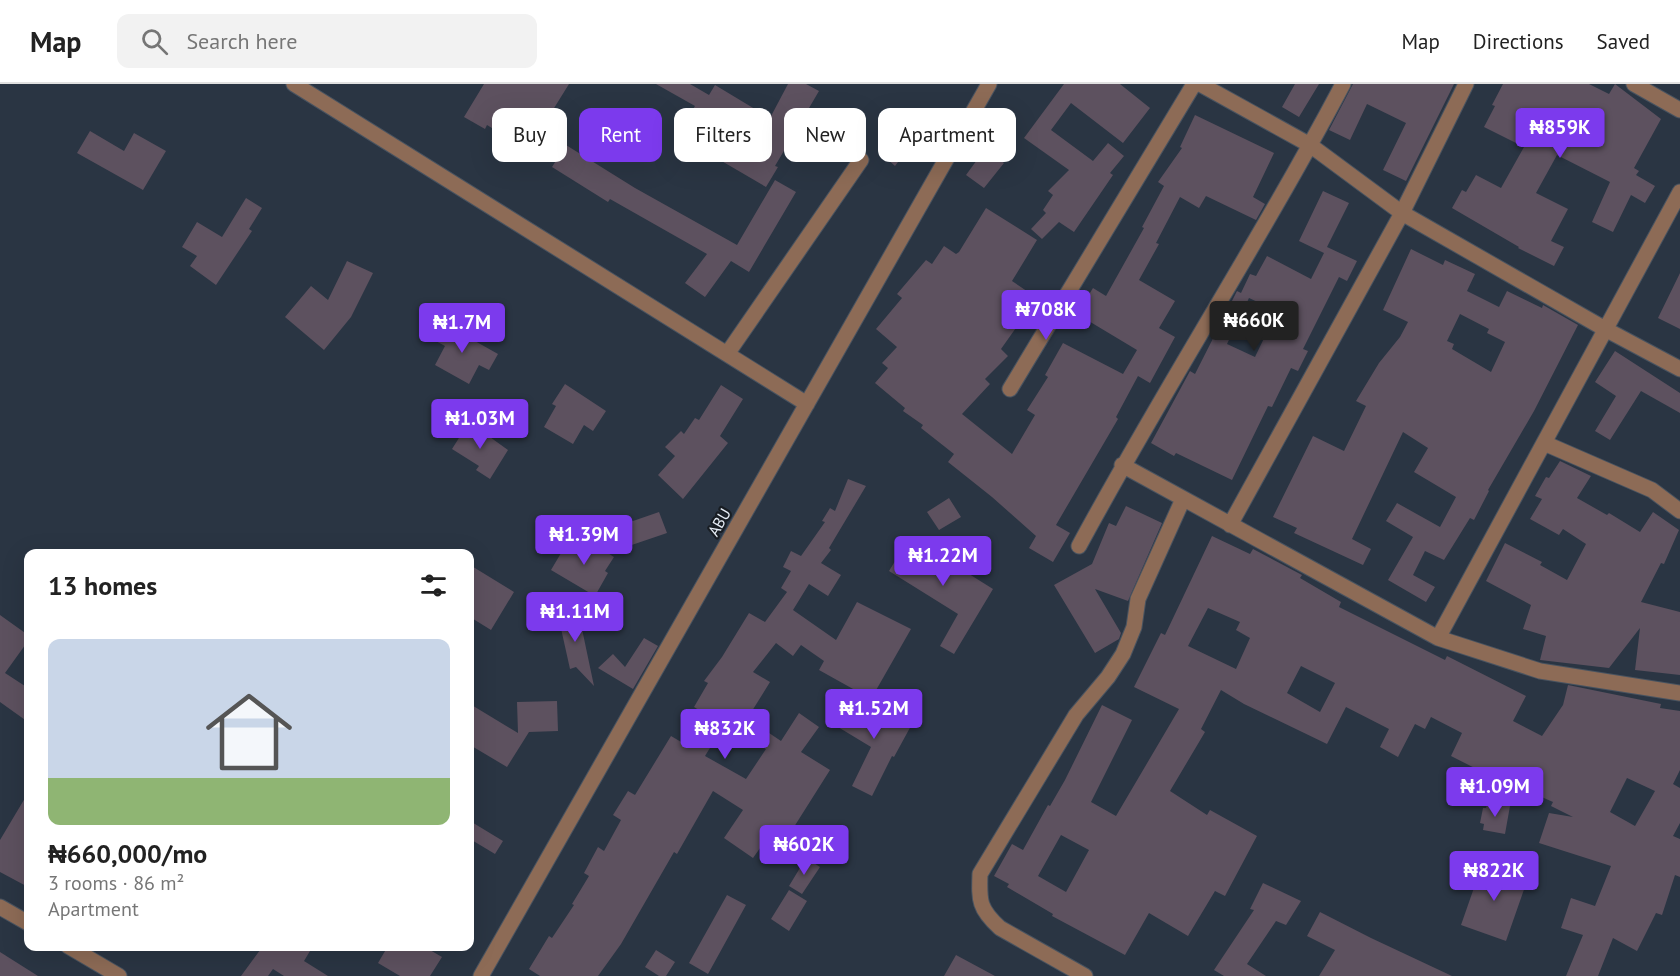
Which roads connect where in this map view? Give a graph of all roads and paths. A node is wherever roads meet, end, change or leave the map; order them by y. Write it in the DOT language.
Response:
graph roads {
  1 [pos="294,84"];
  2 [pos="1194,84"];
  3 [pos="1200,84"];
  4 [pos="1342,84"];
  5 [pos="1466,84"];
  6 [pos="1634,84"];
  7 [pos="988,85"];
  8 [pos="314,89"];
  9 [pos="1680,110"];
  10 [pos="1310,145"];
  11 [pos="860,162"];
  12 [pos="1680,192"];
  13 [pos="1402,213"];
  14 [pos="1605,329"];
  15 [pos="727,354"];
  16 [pos="1680,369"];
  17 [pos="1010,389"];
  18 [pos="807,404"];
  19 [pos="1544,443"];
  20 [pos="1122,465"];
  21 [pos="1183,499"];
  22 [pos="1680,511"];
  23 [pos="1230,525"];
  24 [pos="1078,546"];
  25 [pos="1438,638"];
  26 [pos="1680,693"];
  27 [pos="0,907"];
  28 [pos="24,921"];
  29 [pos="76,951"];
  30 [pos="118,976"];
  31 [pos="481,976"];
  32 [pos="1085,976"];
  1 -- 8 [label="street"];
  2 -- 17 [label="street"];
  3 -- 10 [label="street"];
  4 -- 10 [label="street"];
  5 -- 13 [label="street"];
  6 -- 9 [label="street"];
  7 -- 18 [label="street, ABU"];
  8 -- 15 [label="street"];
  10 -- 13 [label="street"];
  10 -- 20 [label="street"];
  11 -- 15 [label="street"];
  12 -- 14 [label="street"];
  13 -- 14 [label="street"];
  13 -- 23 [label="street"];
  14 -- 16 [label="street"];
  14 -- 19 [label="street"];
  15 -- 18 [label="street"];
  18 -- 31 [label="street, ABU"];
  19 -- 22 [label="street"];
  19 -- 25 [label="street"];
  20 -- 21 [label="street"];
  20 -- 24 [label="street"];
  21 -- 23 [label="street"];
  21 -- 32 [label="street"];
  23 -- 25 [label="street"];
  25 -- 26 [label="street"];
  27 -- 28 [label="street"];
  29 -- 30 [label="street"];
}
